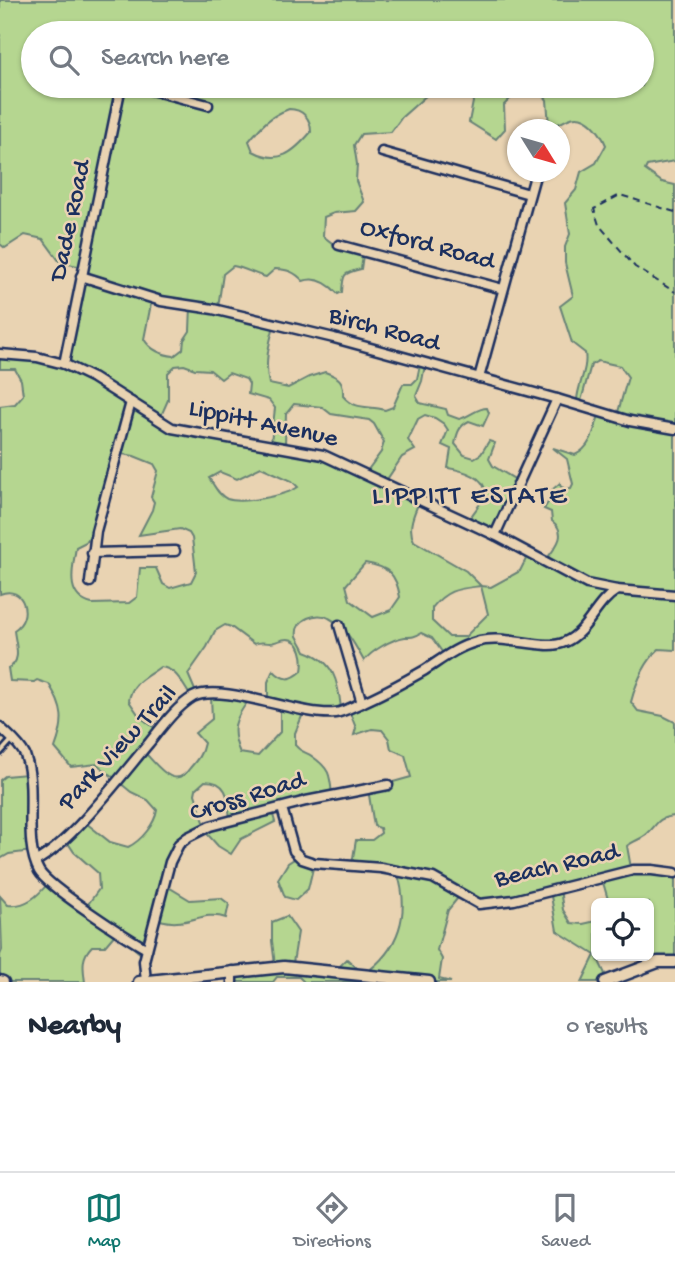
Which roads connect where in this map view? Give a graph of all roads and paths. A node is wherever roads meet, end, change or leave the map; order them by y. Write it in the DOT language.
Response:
graph roads {
  1 [pos="118,98"];
  2 [pos="181,98"];
  3 [pos="208,105"];
  4 [pos="382,152"];
  5 [pos="533,182"];
  6 [pos="529,194"];
  7 [pos="675,212"];
  8 [pos="339,245"];
  9 [pos="81,276"];
  10 [pos="503,289"];
  11 [pos="675,292"];
  12 [pos="0,354"];
  13 [pos="64,364"];
  14 [pos="479,379"];
  15 [pos="557,399"];
  16 [pos="131,402"];
  17 [pos="675,429"];
  18 [pos="495,535"];
  19 [pos="175,551"];
  20 [pos="92,553"];
  21 [pos="90,582"];
  22 [pos="617,590"];
  23 [pos="675,595"];
  24 [pos="339,625"];
  25 [pos="362,703"];
  26 [pos="0,727"];
  27 [pos="12,739"];
  28 [pos="0,753"];
  29 [pos="388,785"];
  30 [pos="282,808"];
  31 [pos="36,861"];
  32 [pos="675,873"];
  33 [pos="147,950"];
  34 [pos="675,962"];
  35 [pos="232,977"];
  36 [pos="143,981"];
  37 [pos="429,982"];
  38 [pos="605,982"];
  1 -- 9 [label="street, Dade Road"];
  2 -- 3 [label="street"];
  4 -- 6 [label="street"];
  5 -- 6 [label="street"];
  6 -- 10 [label="street"];
  7 -- 11 [label="path"];
  8 -- 10 [label="street, Oxford Road"];
  9 -- 13 [label="street, Dade Road"];
  9 -- 14 [label="street, Birch Road"];
  10 -- 14 [label="street"];
  12 -- 13 [label="street, Lippitt Avenue"];
  13 -- 16 [label="street, Lippitt Avenue"];
  14 -- 15 [label="street, Birch Road"];
  15 -- 17 [label="street, Birch Road"];
  15 -- 18 [label="street"];
  16 -- 18 [label="street, Lippitt Avenue"];
  16 -- 20 [label="street"];
  18 -- 22 [label="street, Lippitt Avenue"];
  19 -- 20 [label="street"];
  20 -- 21 [label="street"];
  22 -- 23 [label="street, Lippitt Avenue"];
  22 -- 25 [label="street, Park View Trail"];
  24 -- 25 [label="street"];
  25 -- 31 [label="street, Park View Trail"];
  26 -- 27 [label="street"];
  27 -- 28 [label="lane"];
  27 -- 31 [label="street"];
  29 -- 30 [label="street, Cross Road"];
  30 -- 32 [label="street, Beach Road"];
  30 -- 33 [label="street, Cross Road"];
  31 -- 33 [label="street"];
  33 -- 36 [label="street, Cross Road"];
  34 -- 38 [label="street"];
  35 -- 36 [label="street"];
  35 -- 37 [label="street"];
}
